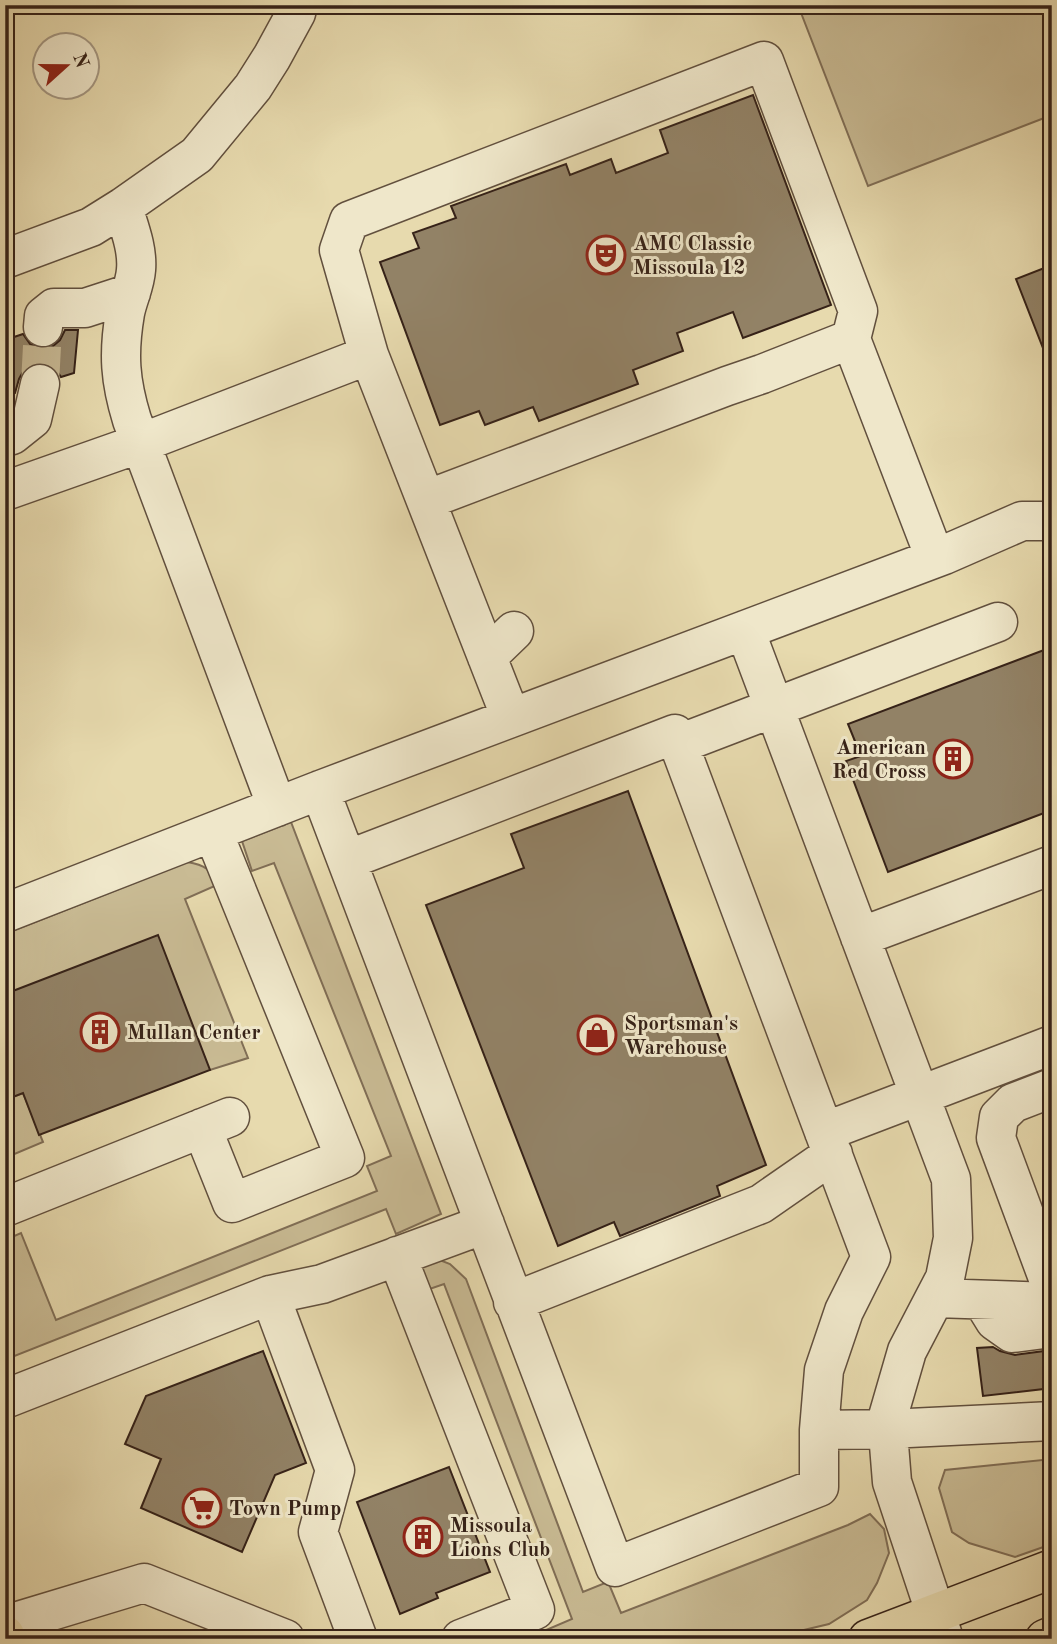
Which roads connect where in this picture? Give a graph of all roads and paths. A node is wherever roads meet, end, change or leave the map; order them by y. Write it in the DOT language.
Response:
graph roads {
  1 [pos="298,5"];
  2 [pos="123,207"];
  3 [pos="5,259"];
  4 [pos="131,293"];
  5 [pos="43,327"];
  6 [pos="851,339"];
  7 [pos="369,355"];
  8 [pos="40,384"];
  9 [pos="5,437"];
  10 [pos="141,443"];
  11 [pos="5,491"];
  12 [pos="426,500"];
  13 [pos="1052,521"];
  14 [pos="935,558"];
  15 [pos="998,622"];
  16 [pos="744,630"];
  17 [pos="514,631"];
  18 [pos="487,657"];
  19 [pos="774,708"];
  20 [pos="511,718"];
  21 [pos="678,744"];
  22 [pos="320,790"];
  23 [pos="277,807"];
  24 [pos="213,832"];
  25 [pos="347,860"];
  26 [pos="1052,865"];
  27 [pos="5,913"];
  28 [pos="860,937"];
  29 [pos="1052,1045"];
  30 [pos="1052,1088"];
  31 [pos="920,1095"];
  32 [pos="829,1143"];
  33 [pos="5,1206"];
  34 [pos="485,1224"];
  35 [pos="397,1256"];
  36 [pos="1052,1289"];
  37 [pos="270,1295"];
  38 [pos="935,1298"];
  39 [pos="982,1300"];
  40 [pos="513,1302"];
  41 [pos="1052,1302"];
  42 [pos="1052,1328"];
  43 [pos="5,1399"];
  44 [pos="1052,1421"];
  45 [pos="888,1429"];
  46 [pos="819,1430"];
  47 [pos="1052,1569"];
  48 [pos="5,1625"];
  49 [pos="940,1626"];
  50 [pos="347,1635"];
  51 [pos="1052,1636"];
  52 [pos="285,1639"];
  53 [pos="461,1639"];
  54 [pos="868,1639"];
  55 [pos="1045,1639"];
  1 -- 2 [label="street"];
  2 -- 3 [label="street"];
  2 -- 4 [label="street"];
  4 -- 5 [label="street"];
  4 -- 10 [label="street"];
  6 -- 7 [label="street"];
  6 -- 12 [label="street"];
  6 -- 14 [label="street"];
  7 -- 10 [label="street"];
  7 -- 12 [label="street"];
  8 -- 9 [label="street"];
  10 -- 11 [label="street"];
  10 -- 23 [label="street"];
  12 -- 18 [label="street"];
  13 -- 14 [label="street"];
  14 -- 16 [label="street"];
  15 -- 19 [label="street"];
  16 -- 19 [label="street"];
  16 -- 20 [label="street"];
  17 -- 18 [label="street"];
  18 -- 20 [label="street"];
  19 -- 21 [label="street"];
  19 -- 28 [label="street"];
  20 -- 22 [label="street"];
  21 -- 25 [label="street"];
  21 -- 32 [label="street"];
  22 -- 23 [label="street"];
  22 -- 25 [label="street"];
  23 -- 24 [label="street"];
  24 -- 27 [label="street"];
  24 -- 33 [label="street"];
  25 -- 34 [label="street"];
  26 -- 28 [label="street"];
  28 -- 31 [label="street"];
  29 -- 31 [label="street"];
  30 -- 36 [label="street"];
  31 -- 32 [label="street"];
  31 -- 38 [label="street"];
  32 -- 40 [label="street"];
  32 -- 46 [label="street"];
  34 -- 35 [label="street"];
  34 -- 40 [label="street"];
  35 -- 37 [label="street"];
  35 -- 53 [label="street"];
  37 -- 43 [label="street"];
  37 -- 50 [label="street"];
  38 -- 39 [label="street"];
  38 -- 45 [label="street"];
  39 -- 41 [label="street"];
  39 -- 42 [label="street"];
  40 -- 46 [label="street"];
  44 -- 45 [label="street"];
  45 -- 46 [label="street"];
  45 -- 49 [label="street"];
  47 -- 49 [label="highway"];
  48 -- 52 [label="street"];
  49 -- 54 [label="highway"];
  51 -- 55 [label="highway"];
}
